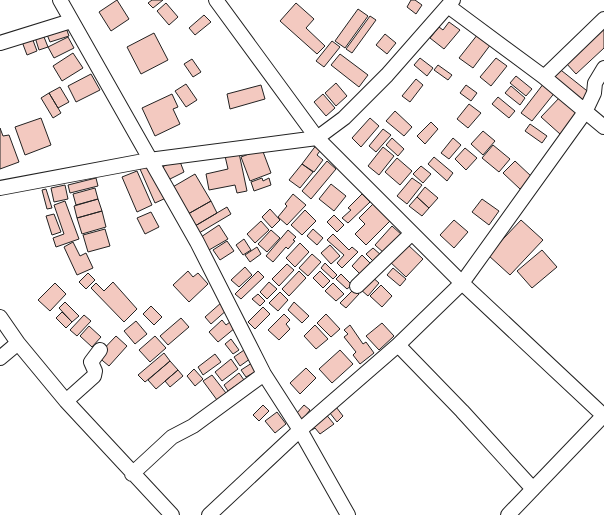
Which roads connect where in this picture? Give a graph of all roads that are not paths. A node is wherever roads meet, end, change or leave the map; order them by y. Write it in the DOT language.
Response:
graph roads {
  1 [pos="60,0"];
  2 [pos="216,0"];
  3 [pos="450,3"];
  4 [pos="604,19"];
  5 [pos="71,21"];
  6 [pos="0,43"];
  7 [pos="604,68"];
  8 [pos="544,77"];
  9 [pos="585,112"];
  10 [pos="604,127"];
  11 [pos="317,138"];
  12 [pos="149,160"];
  13 [pos="0,188"];
  14 [pos="411,234"];
  15 [pos="462,283"];
  16 [pos="357,286"];
  17 [pos="0,317"];
  18 [pos="18,343"];
  19 [pos="398,346"];
  20 [pos="100,350"];
  21 [pos="0,358"];
  22 [pos="264,374"];
  23 [pos="66,401"];
  24 [pos="604,415"];
  25 [pos="300,430"];
  26 [pos="132,474"];
  27 [pos="533,489"];
  28 [pos="513,513"];
  29 [pos="172,515"];
  30 [pos="209,515"];
  31 [pos="348,515"];
  1 -- 5 [label="street"];
  2 -- 11 [label="street"];
  3 -- 8 [label="street"];
  3 -- 11 [label="street"];
  4 -- 8 [label="street"];
  5 -- 6 [label="street"];
  5 -- 12 [label="street"];
  7 -- 9 [label="street"];
  8 -- 9 [label="street"];
  9 -- 10 [label="street"];
  9 -- 15 [label="street"];
  11 -- 12 [label="street"];
  11 -- 14 [label="street"];
  12 -- 13 [label="street"];
  12 -- 22 [label="street"];
  14 -- 15 [label="street"];
  14 -- 16 [label="street"];
  15 -- 19 [label="street"];
  15 -- 24 [label="street"];
  17 -- 18 [label="street"];
  18 -- 21 [label="street"];
  18 -- 23 [label="street"];
  19 -- 25 [label="street"];
  19 -- 27 [label="street"];
  20 -- 23 [label="street"];
  22 -- 25 [label="street"];
  22 -- 26 [label="street"];
  23 -- 26 [label="street"];
  24 -- 27 [label="street"];
  25 -- 30 [label="street"];
  25 -- 31 [label="street"];
  26 -- 29 [label="street"];
  27 -- 28 [label="street"];
}
